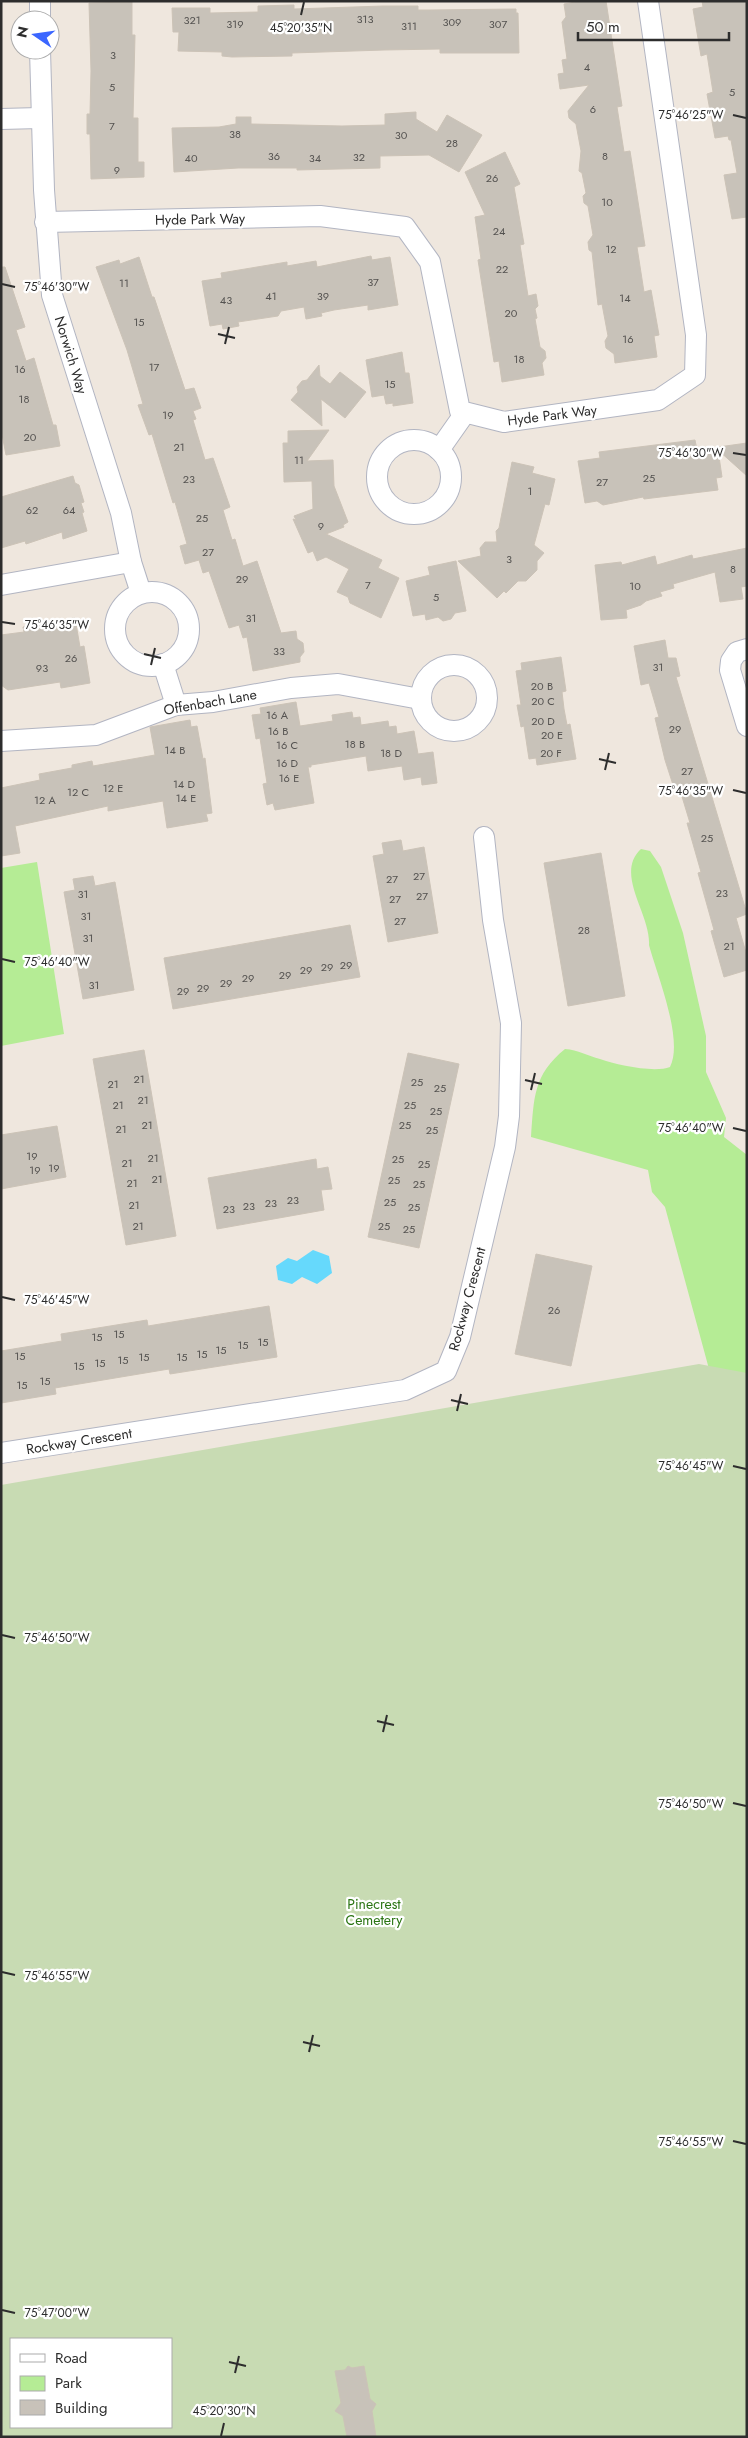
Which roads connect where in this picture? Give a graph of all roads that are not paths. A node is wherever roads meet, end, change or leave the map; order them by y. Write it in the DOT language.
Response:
graph roads {
  1 [pos="648,1"];
  2 [pos="40,60"];
  3 [pos="40,118"];
  4 [pos="1,119"];
  5 [pos="45,222"];
  6 [pos="465,413"];
  7 [pos="440,450"];
  8 [pos="132,562"];
  9 [pos="1,585"];
  10 [pos="141,593"];
  11 [pos="747,650"];
  12 [pos="163,664"];
  13 [pos="420,699"];
  14 [pos="176,705"];
  15 [pos="747,726"];
  16 [pos="1,741"];
  17 [pos="484,838"];
  18 [pos="1,1453"];
  1 -- 6 [label="street, Hyde Park Way"];
  2 -- 3 [label="street, Norwich Way"];
  3 -- 4 [label="street"];
  3 -- 5 [label="street, Norwich Way"];
  5 -- 6 [label="street, Hyde Park Way"];
  5 -- 8 [label="street, Norwich Way"];
  6 -- 7 [label="street"];
  8 -- 9 [label="street"];
  8 -- 10 [label="street, Norwich Way"];
  10 -- 12 [label="street"];
  10 -- 12 [label="street"];
  11 -- 15 [label="street"];
  12 -- 14 [label="street"];
  13 -- 14 [label="street, Offenbach Lane"];
  14 -- 16 [label="street, Offenbach Lane"];
  17 -- 18 [label="street, Rockway Crescent"];
}
